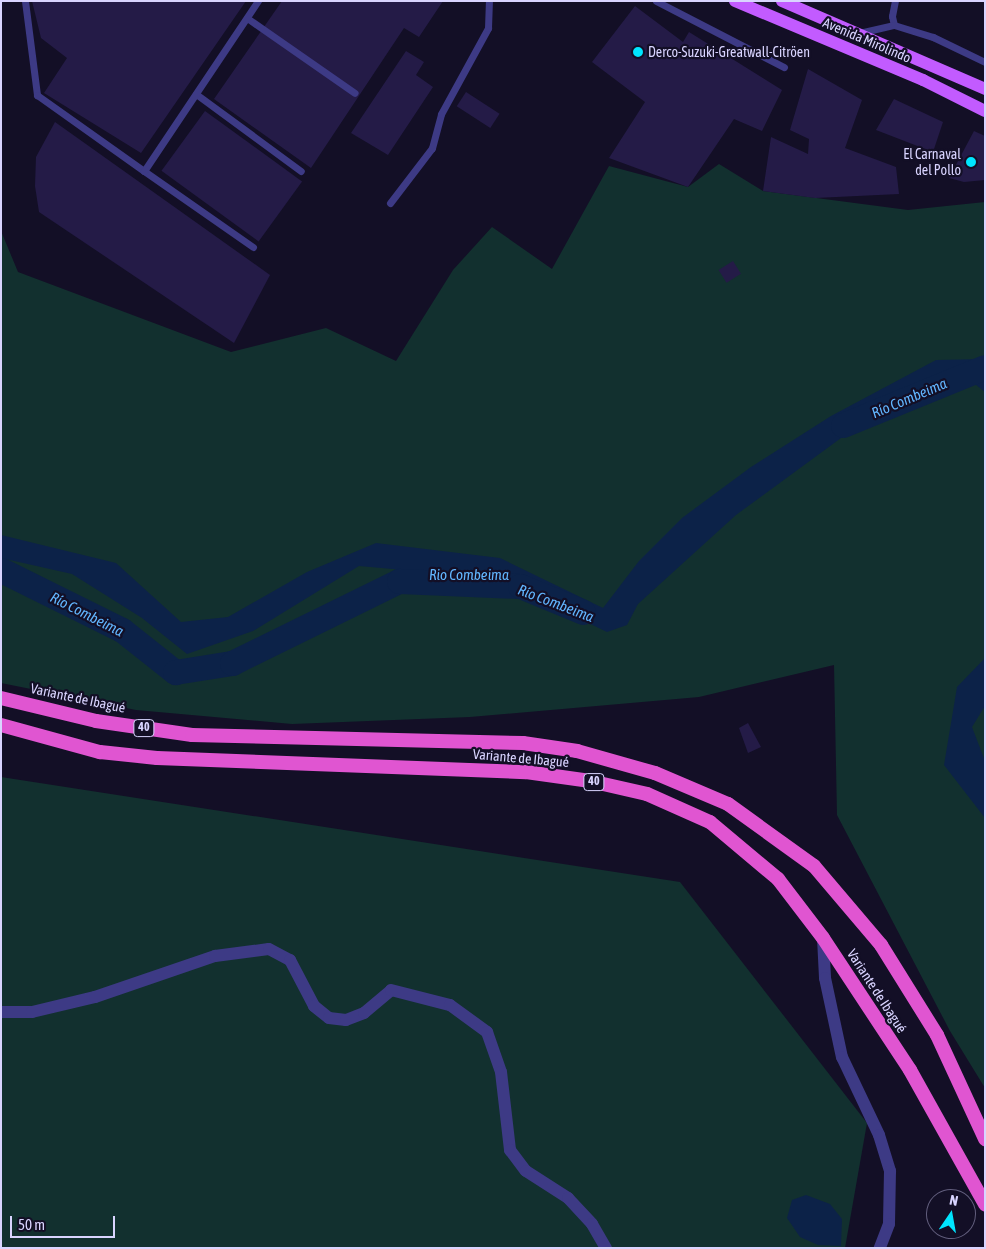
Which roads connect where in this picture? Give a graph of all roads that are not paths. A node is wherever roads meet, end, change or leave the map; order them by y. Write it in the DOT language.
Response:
graph roads {
  1 [pos="25,1"];
  2 [pos="258,1"];
  3 [pos="489,1"];
  4 [pos="656,1"];
  5 [pos="735,1"];
  6 [pos="782,1"];
  7 [pos="895,1"];
  8 [pos="802,5"];
  9 [pos="247,18"];
  10 [pos="894,25"];
  11 [pos="859,33"];
  12 [pos="985,62"];
  13 [pos="784,67"];
  14 [pos="985,90"];
  15 [pos="355,93"];
  16 [pos="196,94"];
  17 [pos="985,111"];
  18 [pos="144,171"];
  19 [pos="301,171"];
  20 [pos="390,203"];
  21 [pos="253,247"];
  22 [pos="1,698"];
  23 [pos="1,725"];
  24 [pos="823,938"];
  25 [pos="1,1012"];
  26 [pos="985,1139"];
  27 [pos="985,1204"];
  28 [pos="606,1248"];
  29 [pos="880,1248"];
  1 -- 18 [label="lane"];
  2 -- 9 [label="lane"];
  3 -- 20 [label="lane"];
  4 -- 13 [label="lane"];
  5 -- 17 [label="main road, Avenida Mirolindo"];
  6 -- 8 [label="main road, Avenida Mirolindo"];
  7 -- 10 [label="lane"];
  8 -- 11 [label="main road, Avenida Mirolindo"];
  9 -- 15 [label="lane"];
  9 -- 16 [label="lane"];
  10 -- 11 [label="lane"];
  10 -- 12 [label="lane"];
  11 -- 14 [label="main road, Avenida Mirolindo"];
  16 -- 18 [label="lane"];
  16 -- 19 [label="lane"];
  18 -- 21 [label="lane"];
  22 -- 26 [label="highway, Variante de Ibagué / 40"];
  23 -- 24 [label="highway, Variante de Ibagué / 40"];
  24 -- 27 [label="highway, Variante de Ibagué / 40"];
  24 -- 29 [label="street"];
  25 -- 28 [label="street"];
}
